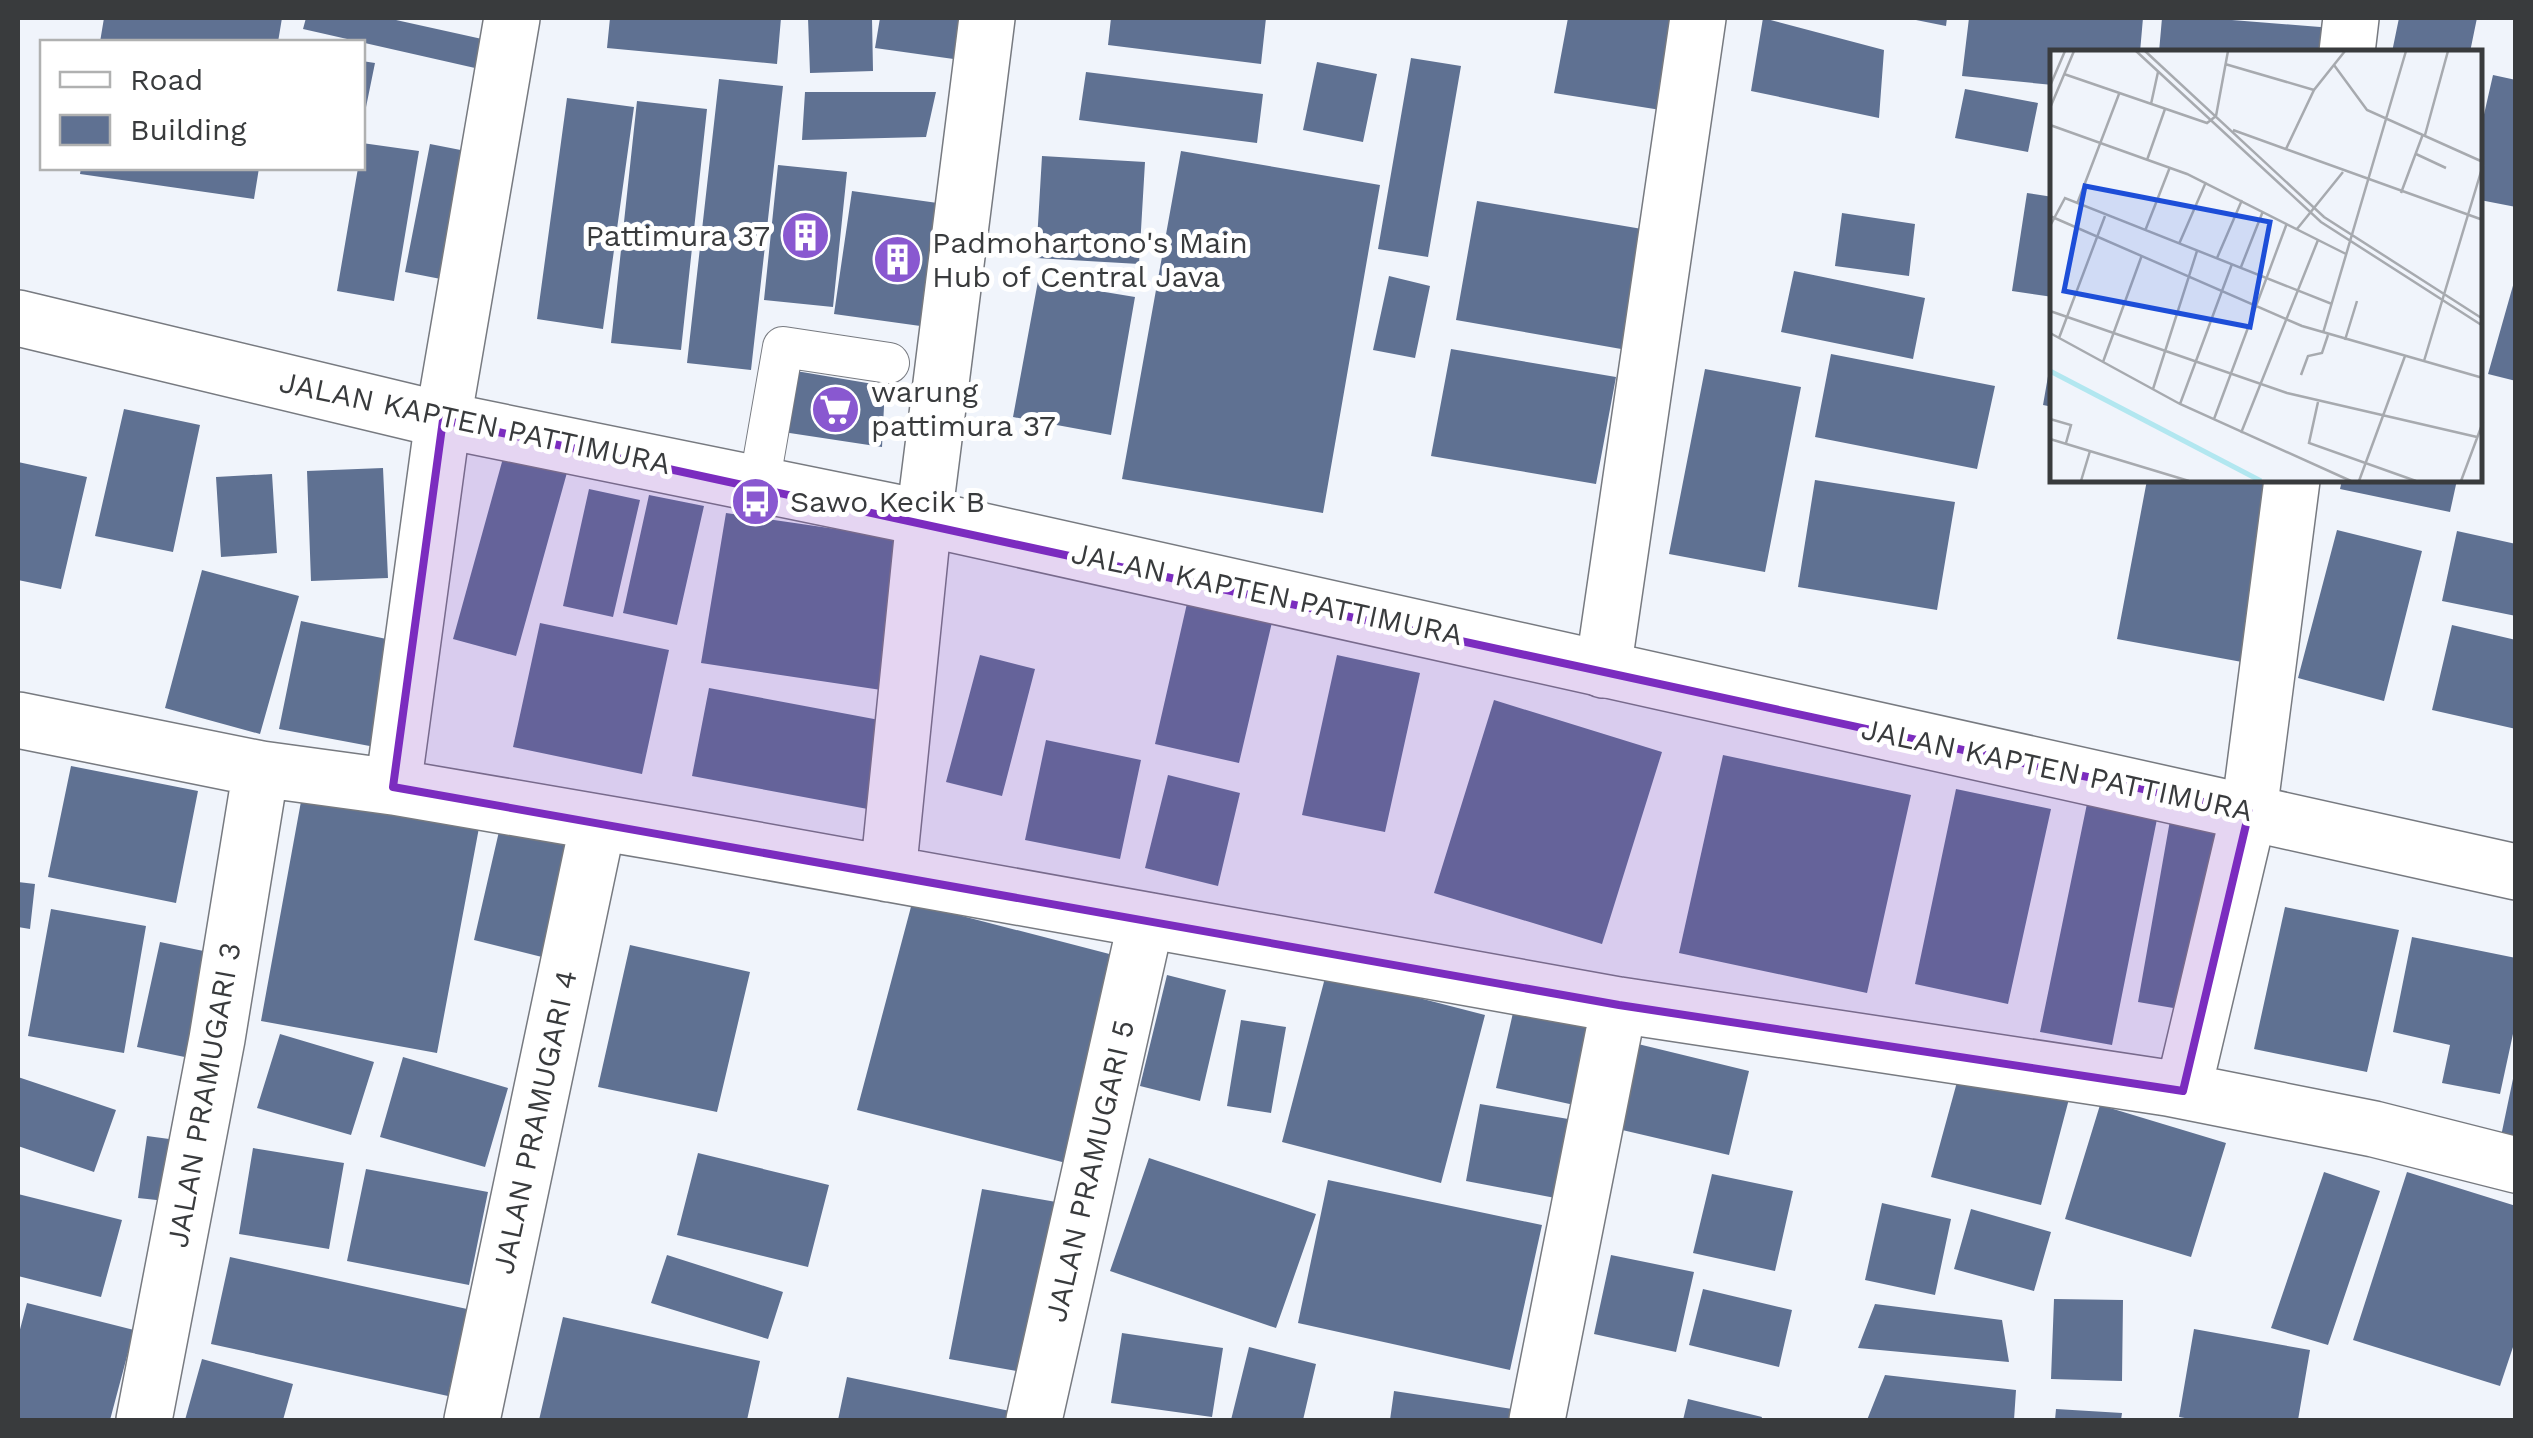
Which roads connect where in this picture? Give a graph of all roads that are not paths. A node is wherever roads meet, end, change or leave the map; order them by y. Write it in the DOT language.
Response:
graph roads {
  1 [pos="512,18"];
  2 [pos="986,18"];
  3 [pos="1698,18"];
  4 [pos="2351,18"];
  5 [pos="2347,50"];
  6 [pos="18,318"];
  7 [pos="890,363"];
  8 [pos="443,420"];
  9 [pos="2292,482"];
  10 [pos="759,485"];
  11 [pos="924,518"];
  12 [pos="1603,670"];
  13 [pos="18,720"];
  14 [pos="260,769"];
  15 [pos="393,788"];
  16 [pos="2249,812"];
  17 [pos="598,823"];
  18 [pos="2516,872"];
  19 [pos="888,874"];
  20 [pos="1146,920"];
  21 [pos="1619,1005"];
  22 [pos="2183,1091"];
  23 [pos="2516,1165"];
  24 [pos="144,1420"];
  25 [pos="472,1420"];
  26 [pos="1034,1420"];
  27 [pos="1537,1420"];
  1 -- 8 [label="street"];
  2 -- 11 [label="street"];
  3 -- 12 [label="street"];
  4 -- 5 [label="street"];
  6 -- 8 [label="street, JALAN KAPTEN PATTIMURA"];
  7 -- 10 [label="lane"];
  8 -- 10 [label="street, JALAN KAPTEN PATTIMURA"];
  8 -- 15 [label="street"];
  9 -- 16 [label="street"];
  10 -- 11 [label="street, JALAN KAPTEN PATTIMURA"];
  11 -- 12 [label="street, JALAN KAPTEN PATTIMURA"];
  11 -- 19 [label="street"];
  12 -- 16 [label="street, JALAN KAPTEN PATTIMURA"];
  13 -- 14 [label="street"];
  14 -- 15 [label="street"];
  14 -- 24 [label="street, JALAN PRAMUGARI 3"];
  15 -- 17 [label="street"];
  16 -- 18 [label="street, JALAN KAPTEN PATTIMURA"];
  16 -- 22 [label="street"];
  17 -- 19 [label="street"];
  17 -- 25 [label="street, JALAN PRAMUGARI 4"];
  19 -- 20 [label="street"];
  20 -- 21 [label="street"];
  20 -- 26 [label="street, JALAN PRAMUGARI 5"];
  21 -- 22 [label="street"];
  21 -- 27 [label="street"];
  22 -- 23 [label="street"];
}
